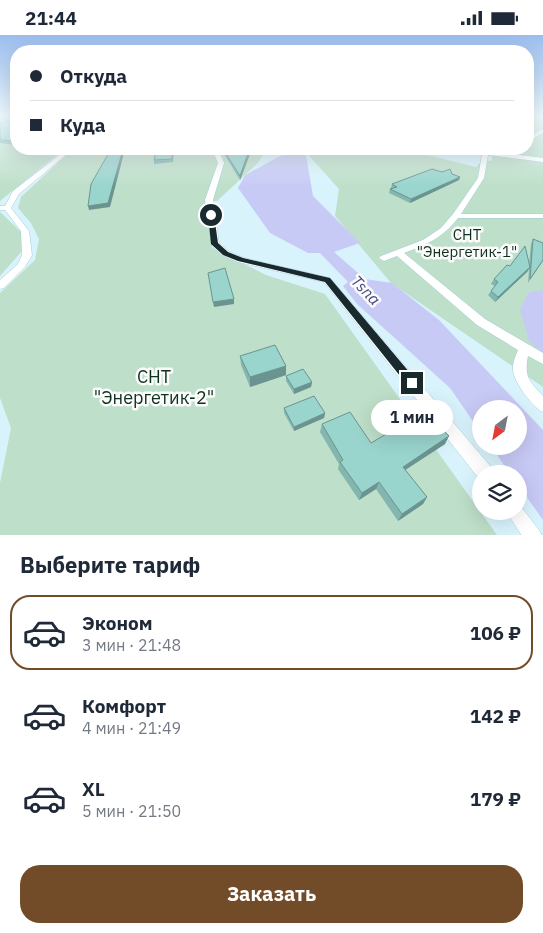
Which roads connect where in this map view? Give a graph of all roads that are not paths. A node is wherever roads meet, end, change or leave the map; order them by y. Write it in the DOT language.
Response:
graph roads {
  1 [pos="63,155"];
  2 [pos="217,155"];
  3 [pos="486,155"];
  4 [pos="512,155"];
  5 [pos="543,160"];
  6 [pos="3,208"];
  7 [pos="456,216"];
  8 [pos="543,216"];
  9 [pos="398,253"];
  10 [pos="384,258"];
  11 [pos="0,286"];
  12 [pos="524,349"];
  13 [pos="543,359"];
  14 [pos="543,406"];
  15 [pos="479,465"];
  16 [pos="521,520"];
  17 [pos="533,535"];
  1 -- 6 [label="lane"];
  2 -- 15 [label="lane"];
  3 -- 7 [label="lane"];
  4 -- 5 [label="lane"];
  6 -- 11 [label="lane"];
  7 -- 8 [label="lane"];
  7 -- 9 [label="lane"];
  9 -- 10 [label="lane"];
  9 -- 12 [label="lane"];
  12 -- 13 [label="lane"];
  12 -- 14 [label="lane"];
  16 -- 17 [label="lane"];
}
